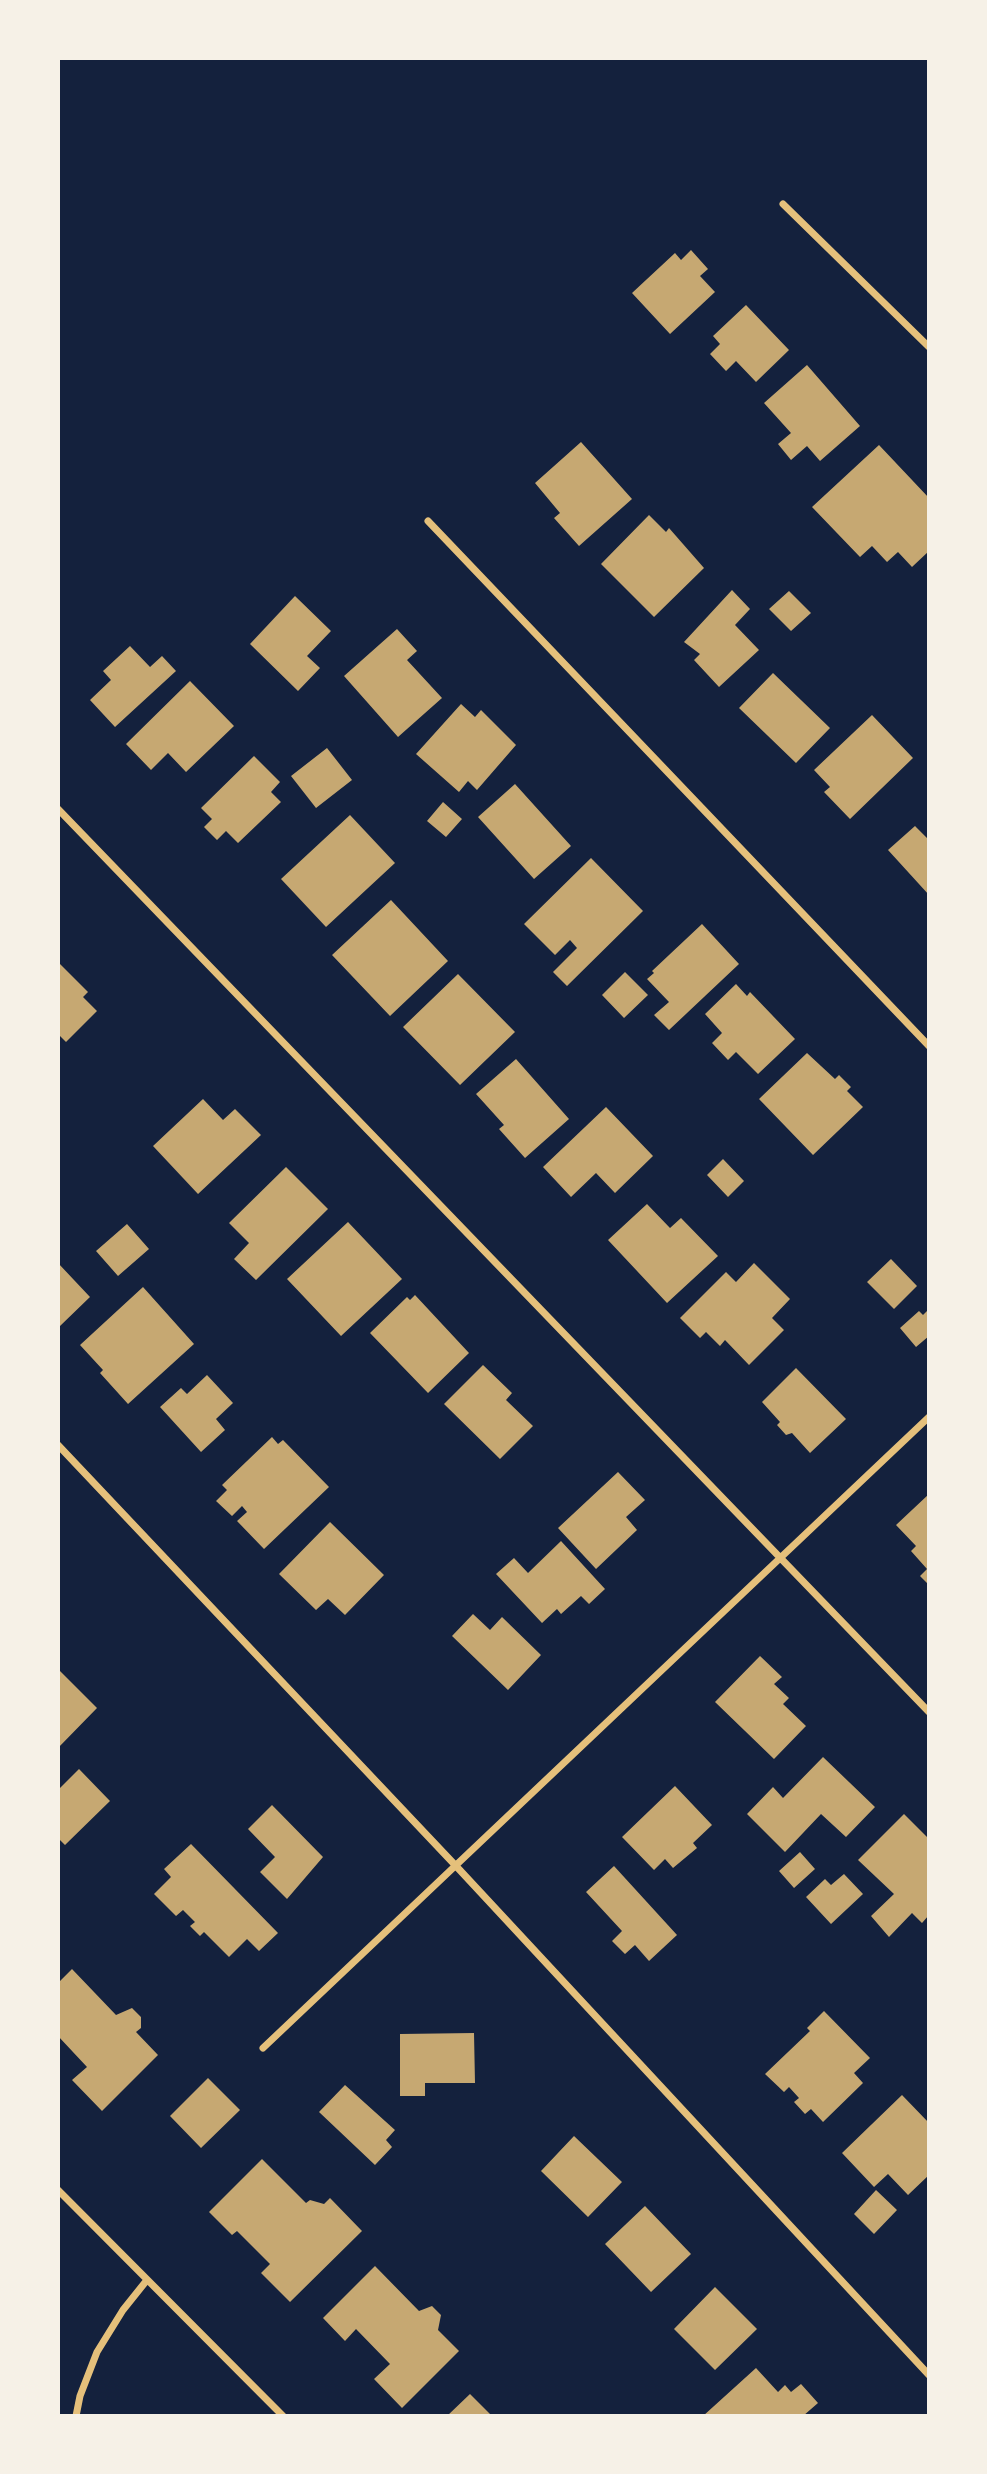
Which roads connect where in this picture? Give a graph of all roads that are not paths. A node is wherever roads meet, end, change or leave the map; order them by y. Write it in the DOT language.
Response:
graph roads {
  1 [pos="783,204"];
  2 [pos="929,347"];
  3 [pos="428,521"];
  4 [pos="58,809"];
  5 [pos="929,1046"];
  6 [pos="929,1417"];
  7 [pos="58,1445"];
  8 [pos="780,1558"];
  9 [pos="929,1712"];
  10 [pos="456,1866"];
  11 [pos="263,2048"];
  12 [pos="58,2190"];
  13 [pos="147,2280"];
  14 [pos="929,2375"];
  15 [pos="76,2416"];
  16 [pos="283,2416"];
  1 -- 2 [label="street"];
  3 -- 5 [label="street"];
  4 -- 8 [label="street"];
  6 -- 8 [label="street"];
  7 -- 10 [label="street"];
  8 -- 9 [label="street"];
  8 -- 10 [label="street"];
  10 -- 11 [label="street"];
  10 -- 14 [label="street"];
  12 -- 13 [label="street"];
  13 -- 15 [label="street"];
  13 -- 16 [label="street"];
}
